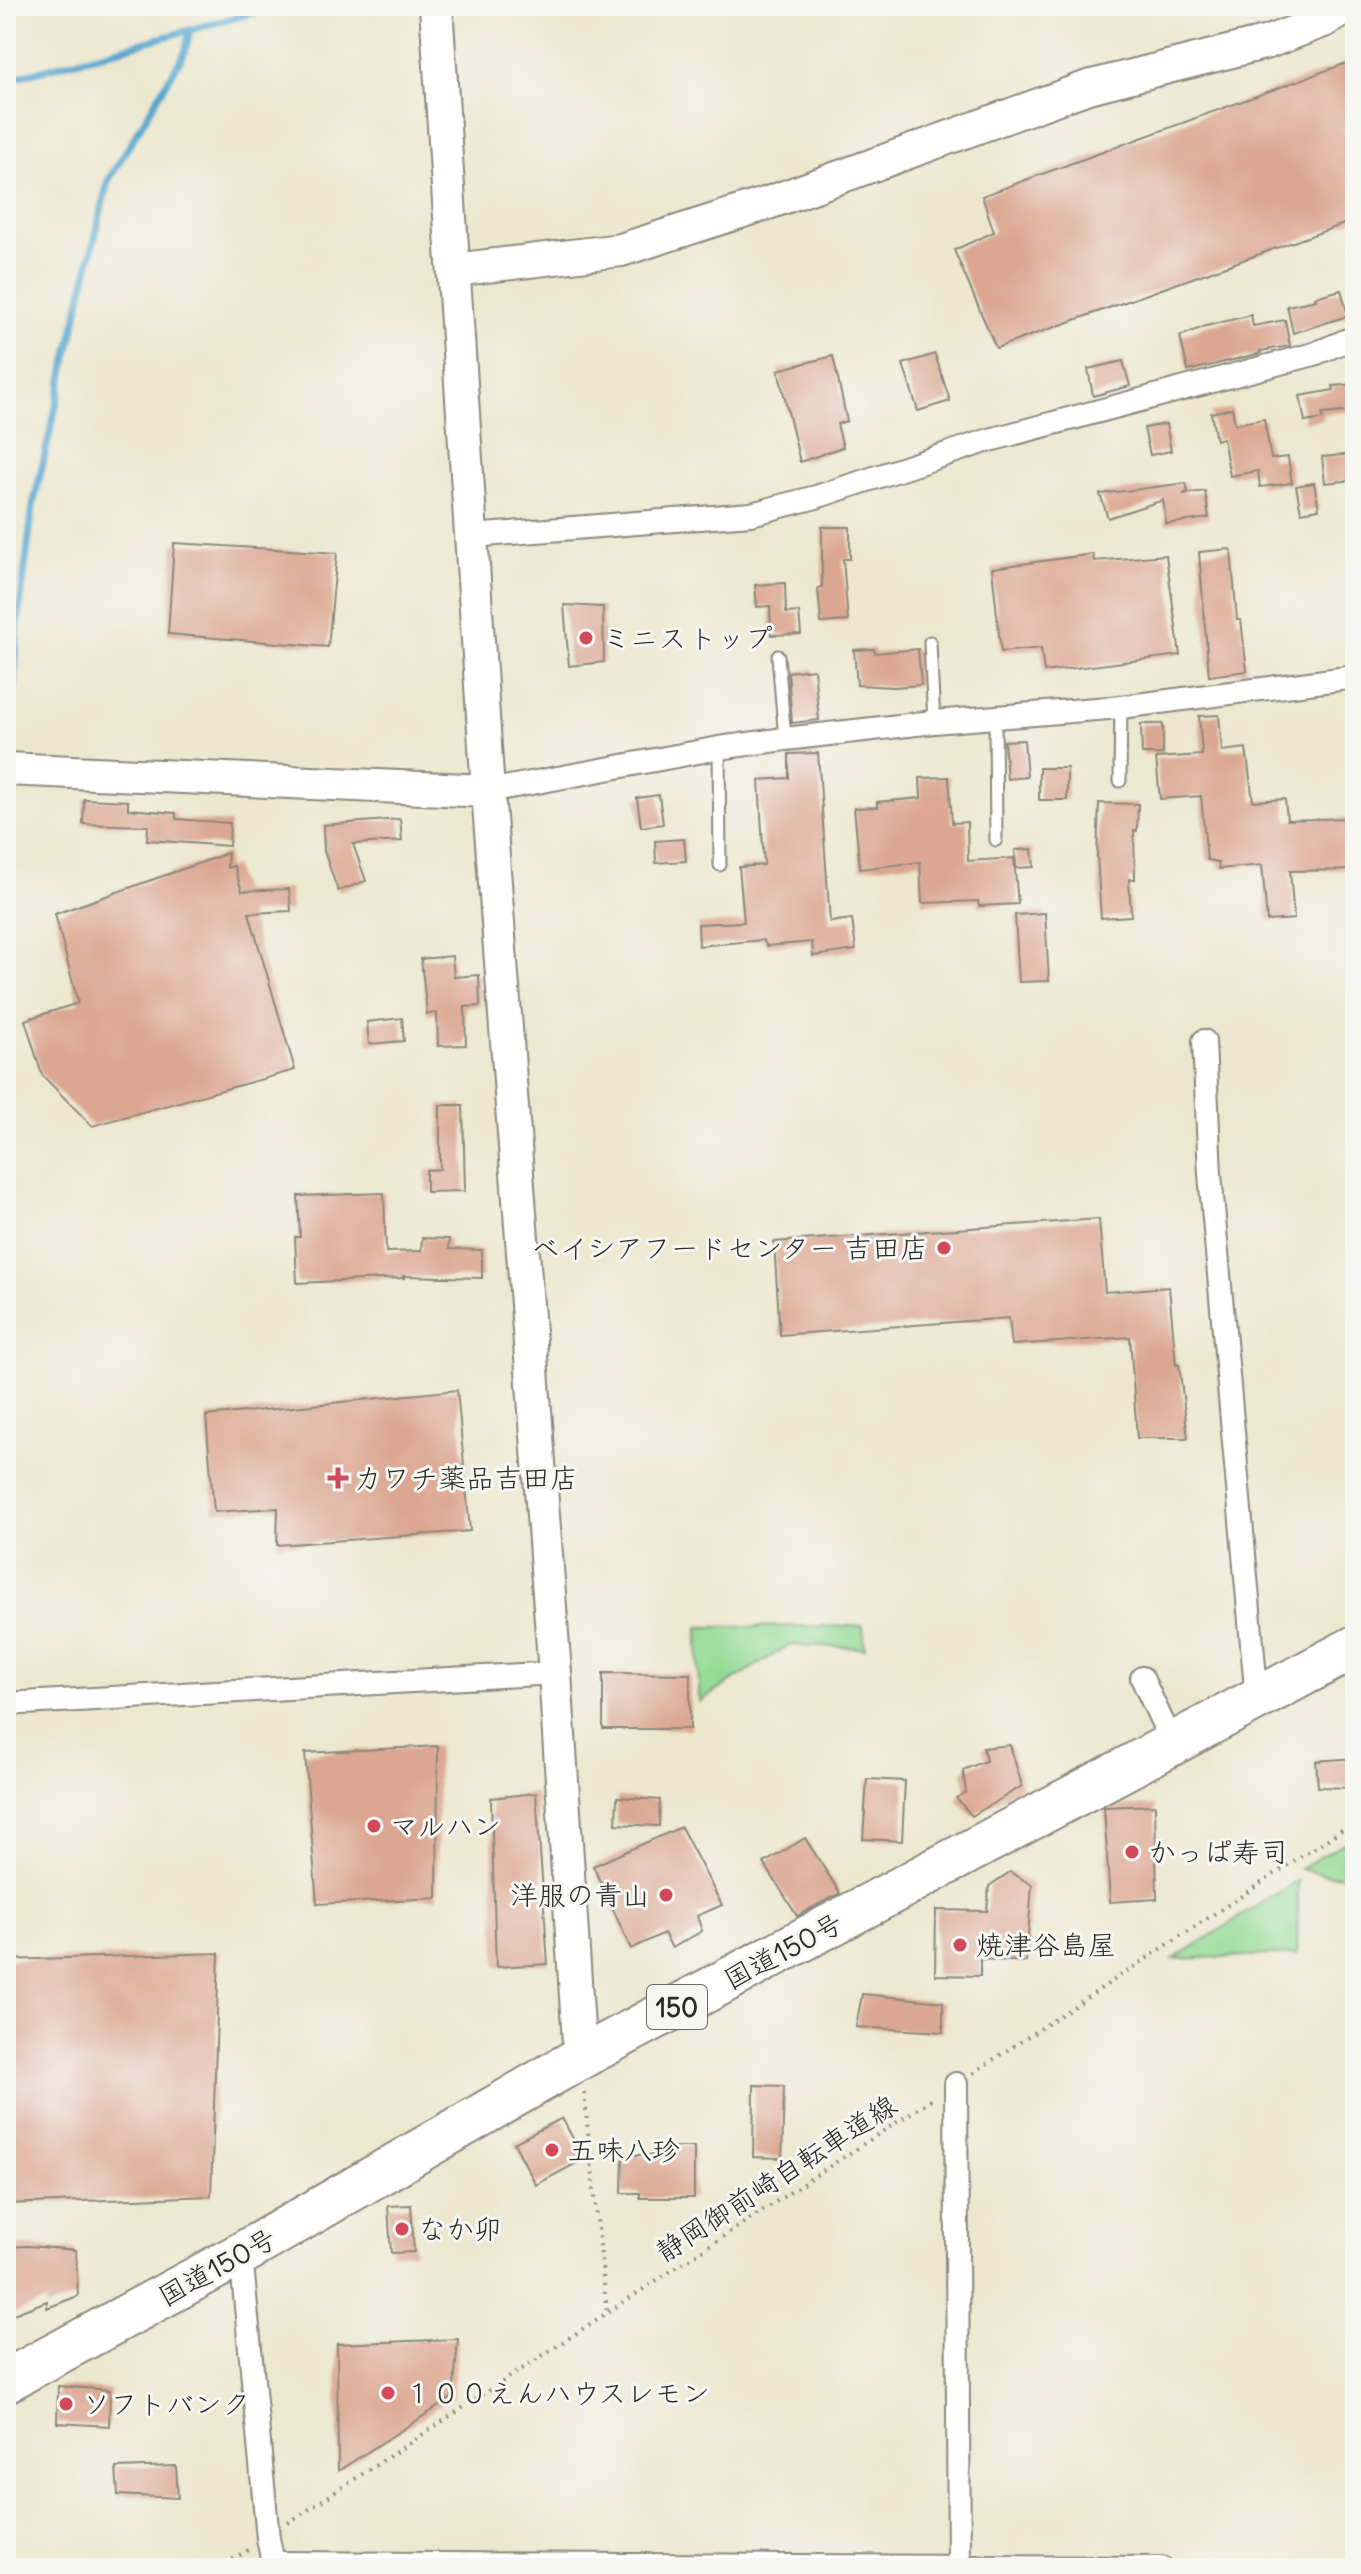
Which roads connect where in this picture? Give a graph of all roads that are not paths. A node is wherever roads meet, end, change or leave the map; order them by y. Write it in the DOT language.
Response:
graph roads {
  1 [pos="436,6"];
  2 [pos="1350,6"];
  3 [pos="454,270"];
  4 [pos="1355,337"];
  5 [pos="472,536"];
  6 [pos="930,642"];
  7 [pos="778,656"];
  8 [pos="1355,677"];
  9 [pos="1121,707"];
  10 [pos="995,718"];
  11 [pos="934,722"];
  12 [pos="785,739"];
  13 [pos="719,748"];
  14 [pos="12,770"];
  15 [pos="1120,781"];
  16 [pos="488,791"];
  17 [pos="996,840"];
  18 [pos="720,865"];
  19 [pos="1204,1041"];
  20 [pos="1355,1647"];
  21 [pos="555,1673"];
  22 [pos="1142,1678"];
  23 [pos="1257,1700"];
  24 [pos="6,1704"];
  25 [pos="1173,1745"];
  26 [pos="580,2058"];
  27 [pos="956,2084"];
  28 [pos="241,2254"];
  29 [pos="6,2381"];
  30 [pos="274,2566"];
  31 [pos="959,2567"];
  32 [pos="1161,2568"];
  1 -- 3 [label="street"];
  2 -- 3 [label="street"];
  3 -- 5 [label="street"];
  4 -- 5 [label="street"];
  5 -- 16 [label="street"];
  6 -- 11 [label="lane"];
  7 -- 12 [label="lane"];
  8 -- 9 [label="street"];
  9 -- 10 [label="street"];
  9 -- 15 [label="lane"];
  10 -- 11 [label="street"];
  10 -- 17 [label="lane"];
  11 -- 12 [label="street"];
  12 -- 13 [label="street"];
  13 -- 16 [label="street"];
  13 -- 18 [label="lane"];
  14 -- 16 [label="street"];
  16 -- 21 [label="street"];
  19 -- 23 [label="street"];
  20 -- 23 [label="highway, 国道150号 / 150"];
  21 -- 24 [label="street"];
  21 -- 26 [label="street"];
  22 -- 25 [label="street"];
  23 -- 25 [label="highway, 国道150号 / 150"];
  25 -- 26 [label="highway, 国道150号 / 150"];
  26 -- 28 [label="highway, 国道150号 / 150"];
  27 -- 31 [label="street"];
  28 -- 29 [label="highway, 国道150号 / 150"];
  28 -- 30 [label="street"];
  30 -- 31 [label="street"];
  31 -- 32 [label="street"];
}
